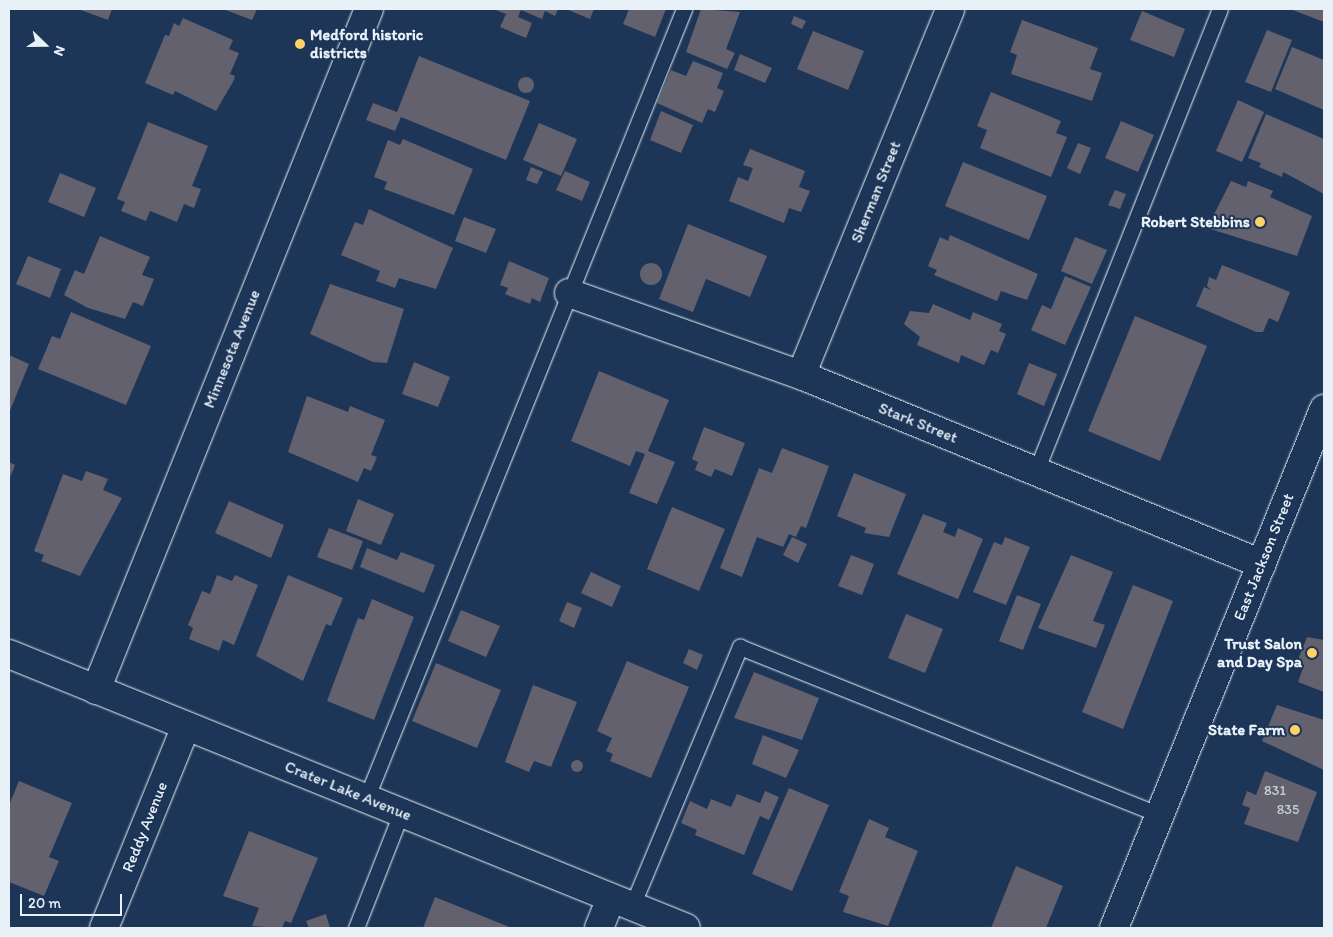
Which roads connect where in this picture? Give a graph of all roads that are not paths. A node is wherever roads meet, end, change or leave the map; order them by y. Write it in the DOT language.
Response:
graph roads {
  1 [pos="369,9"];
  2 [pos="684,9"];
  3 [pos="950,9"];
  4 [pos="1220,9"];
  5 [pos="569,293"];
  6 [pos="801,375"];
  7 [pos="1324,409"];
  8 [pos="1036,471"];
  9 [pos="1262,564"];
  10 [pos="9,654"];
  11 [pos="96,690"];
  12 [pos="186,726"];
  13 [pos="366,799"];
  14 [pos="401,813"];
  15 [pos="1160,815"];
  16 [pos="621,902"];
  17 [pos="104,928"];
  18 [pos="356,928"];
  19 [pos="599,928"];
  20 [pos="686,928"];
  21 [pos="1114,928"];
  1 -- 11 [label="street, Minnesota Avenue"];
  2 -- 5 [label="lane"];
  3 -- 6 [label="street, Sherman Street"];
  4 -- 8 [label="lane"];
  5 -- 6 [label="street, Stark Street"];
  5 -- 13 [label="lane"];
  6 -- 8 [label="street, Stark Street"];
  7 -- 9 [label="street, East Jackson Street"];
  8 -- 9 [label="street, Stark Street"];
  9 -- 15 [label="street, East Jackson Street"];
  10 -- 11 [label="street, Crater Lake Avenue"];
  11 -- 12 [label="street, Crater Lake Avenue"];
  12 -- 13 [label="street, Crater Lake Avenue"];
  12 -- 17 [label="street, Reddy Avenue"];
  13 -- 14 [label="street, Crater Lake Avenue"];
  14 -- 16 [label="street, Crater Lake Avenue"];
  14 -- 18 [label="lane"];
  15 -- 16 [label="lane"];
  15 -- 21 [label="street, East Jackson Street"];
  16 -- 19 [label="street"];
  16 -- 20 [label="street, Crater Lake Avenue"];
}
